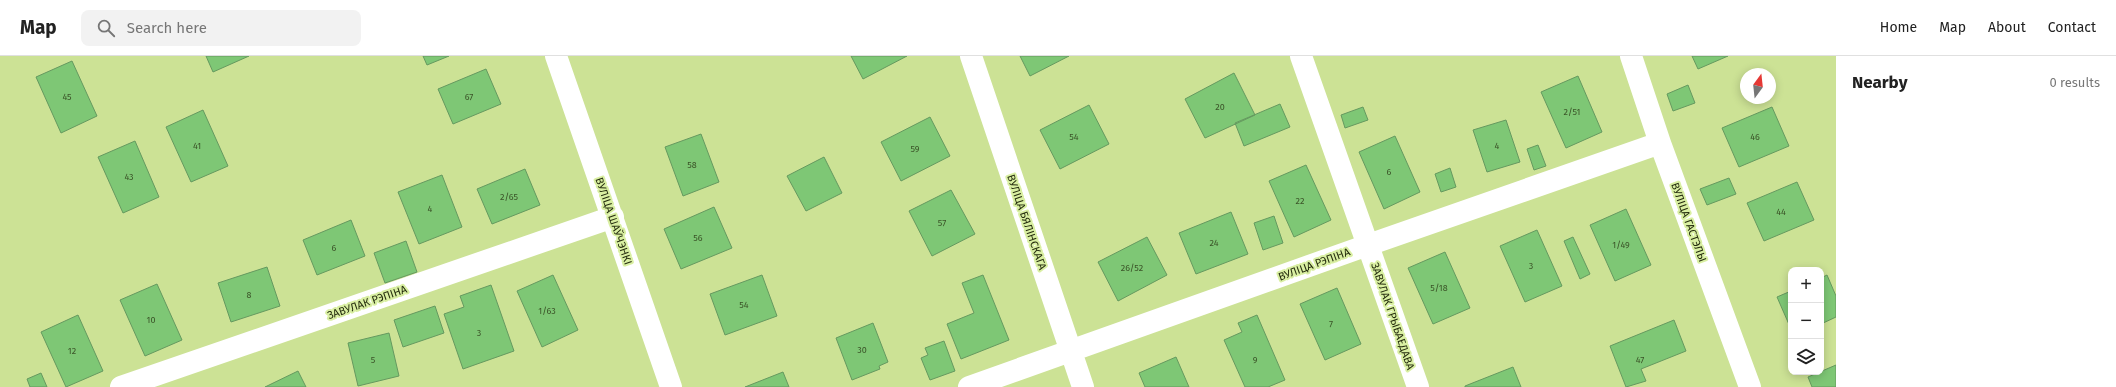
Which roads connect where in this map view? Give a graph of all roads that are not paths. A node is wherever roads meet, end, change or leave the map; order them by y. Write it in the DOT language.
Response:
graph roads {
  1 [pos="556,56"];
  2 [pos="971,56"];
  3 [pos="1301,56"];
  4 [pos="1631,56"];
  5 [pos="1660,143"];
  6 [pos="613,217"];
  7 [pos="1368,245"];
  8 [pos="1071,352"];
  9 [pos="120,387"];
  10 [pos="671,387"];
  11 [pos="970,387"];
  12 [pos="1083,387"];
  13 [pos="1418,387"];
  14 [pos="1750,387"];
  1 -- 6 [label="street, ВУЛІЦА ШАЎЧЭНКІ"];
  2 -- 8 [label="street, ВУЛІЦА БЯЛІНСКАГА"];
  3 -- 7 [label="street, ЗАВУЛАК ГРЫБАЕДАВА"];
  4 -- 5 [label="street, ВУЛІЦА ГАСТЭЛЫ"];
  5 -- 7 [label="street, ВУЛІЦА РЭПІНА"];
  5 -- 14 [label="street, ВУЛІЦА ГАСТЭЛЫ"];
  6 -- 9 [label="street, ЗАВУЛАК РЭПІНА"];
  6 -- 10 [label="street, ВУЛІЦА ШАЎЧЭНКІ"];
  7 -- 8 [label="street, ВУЛІЦА РЭПІНА"];
  7 -- 13 [label="street, ЗАВУЛАК ГРЫБАЕДАВА"];
  8 -- 11 [label="street, ВУЛІЦА РЭПІНА"];
  8 -- 12 [label="street, ВУЛІЦА БЯЛІНСКАГА"];
}
